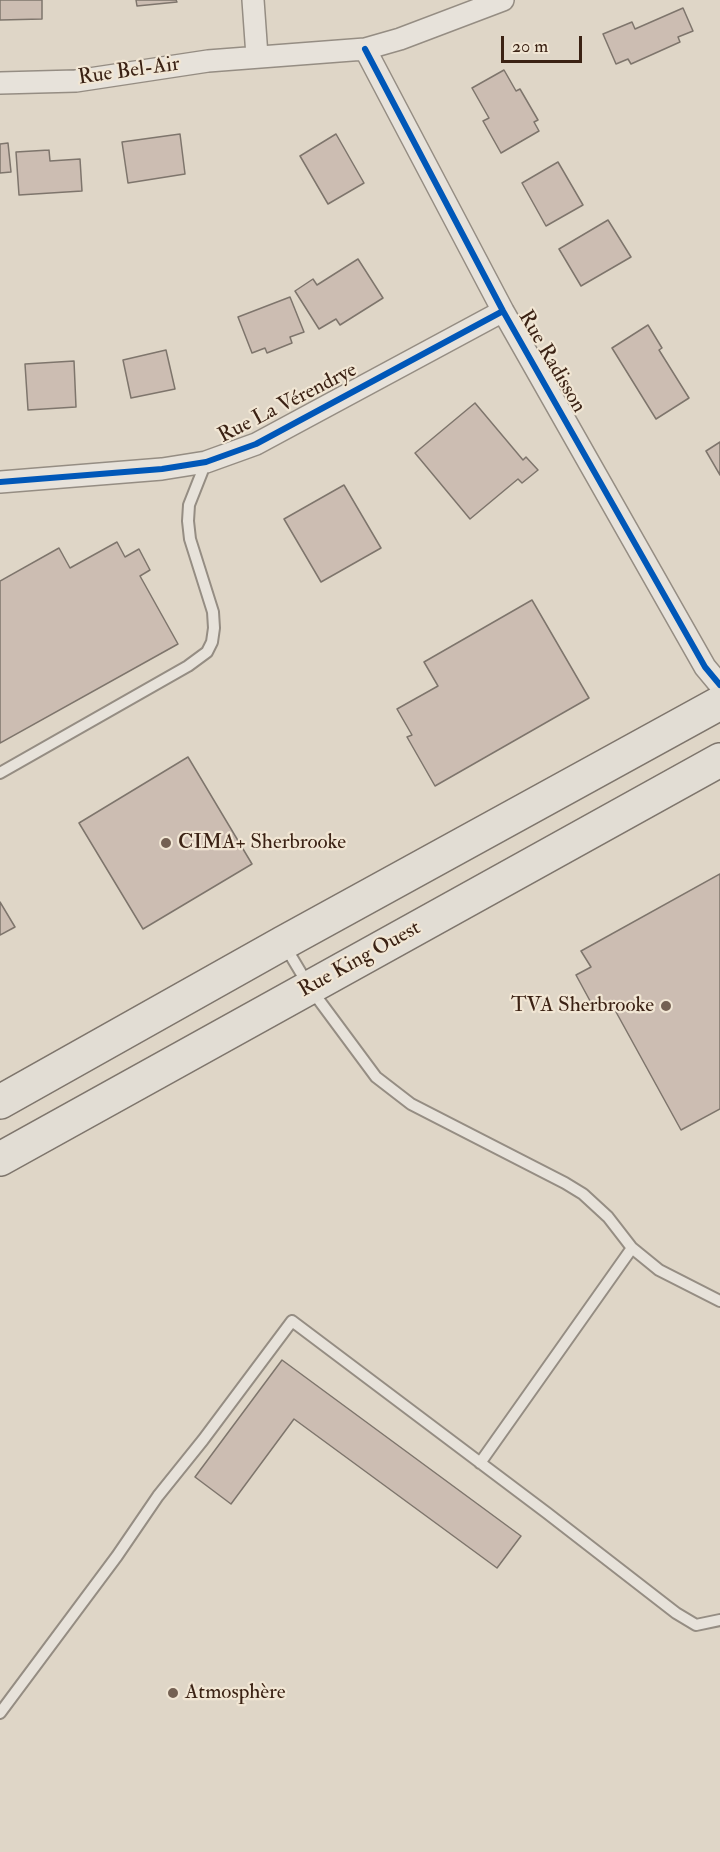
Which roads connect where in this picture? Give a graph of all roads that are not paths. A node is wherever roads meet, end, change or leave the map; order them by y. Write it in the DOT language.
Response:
graph roads {
  1 [pos="253,0"];
  2 [pos="502,0"];
  3 [pos="365,49"];
  4 [pos="257,56"];
  5 [pos="0,83"];
  6 [pos="503,310"];
  7 [pos="206,462"];
  8 [pos="0,482"];
  9 [pos="720,685"];
  10 [pos="720,703"];
  11 [pos="720,760"];
  12 [pos="0,773"];
  13 [pos="283,943"];
  14 [pos="310,988"];
  15 [pos="0,1102"];
  16 [pos="0,1159"];
  17 [pos="632,1248"];
  18 [pos="720,1301"];
  19 [pos="480,1463"];
  20 [pos="720,1620"];
  21 [pos="0,1713"];
  1 -- 4 [label="street"];
  2 -- 3 [label="street, Rue Bel-Air"];
  3 -- 4 [label="street, Rue Bel-Air"];
  3 -- 6 [label="street, Rue Radisson"];
  4 -- 5 [label="street, Rue Bel-Air"];
  6 -- 7 [label="street, Rue La Vérendrye"];
  6 -- 9 [label="street, Rue Radisson"];
  7 -- 8 [label="street, Rue La Vérendrye"];
  7 -- 12 [label="lane"];
  10 -- 13 [label="main road"];
  11 -- 14 [label="main road, Rue King Ouest"];
  13 -- 14 [label="lane"];
  13 -- 15 [label="main road"];
  14 -- 16 [label="main road, Rue King Ouest"];
  14 -- 17 [label="lane"];
  17 -- 18 [label="lane"];
  17 -- 19 [label="lane"];
  19 -- 20 [label="lane"];
  19 -- 21 [label="lane"];
}
